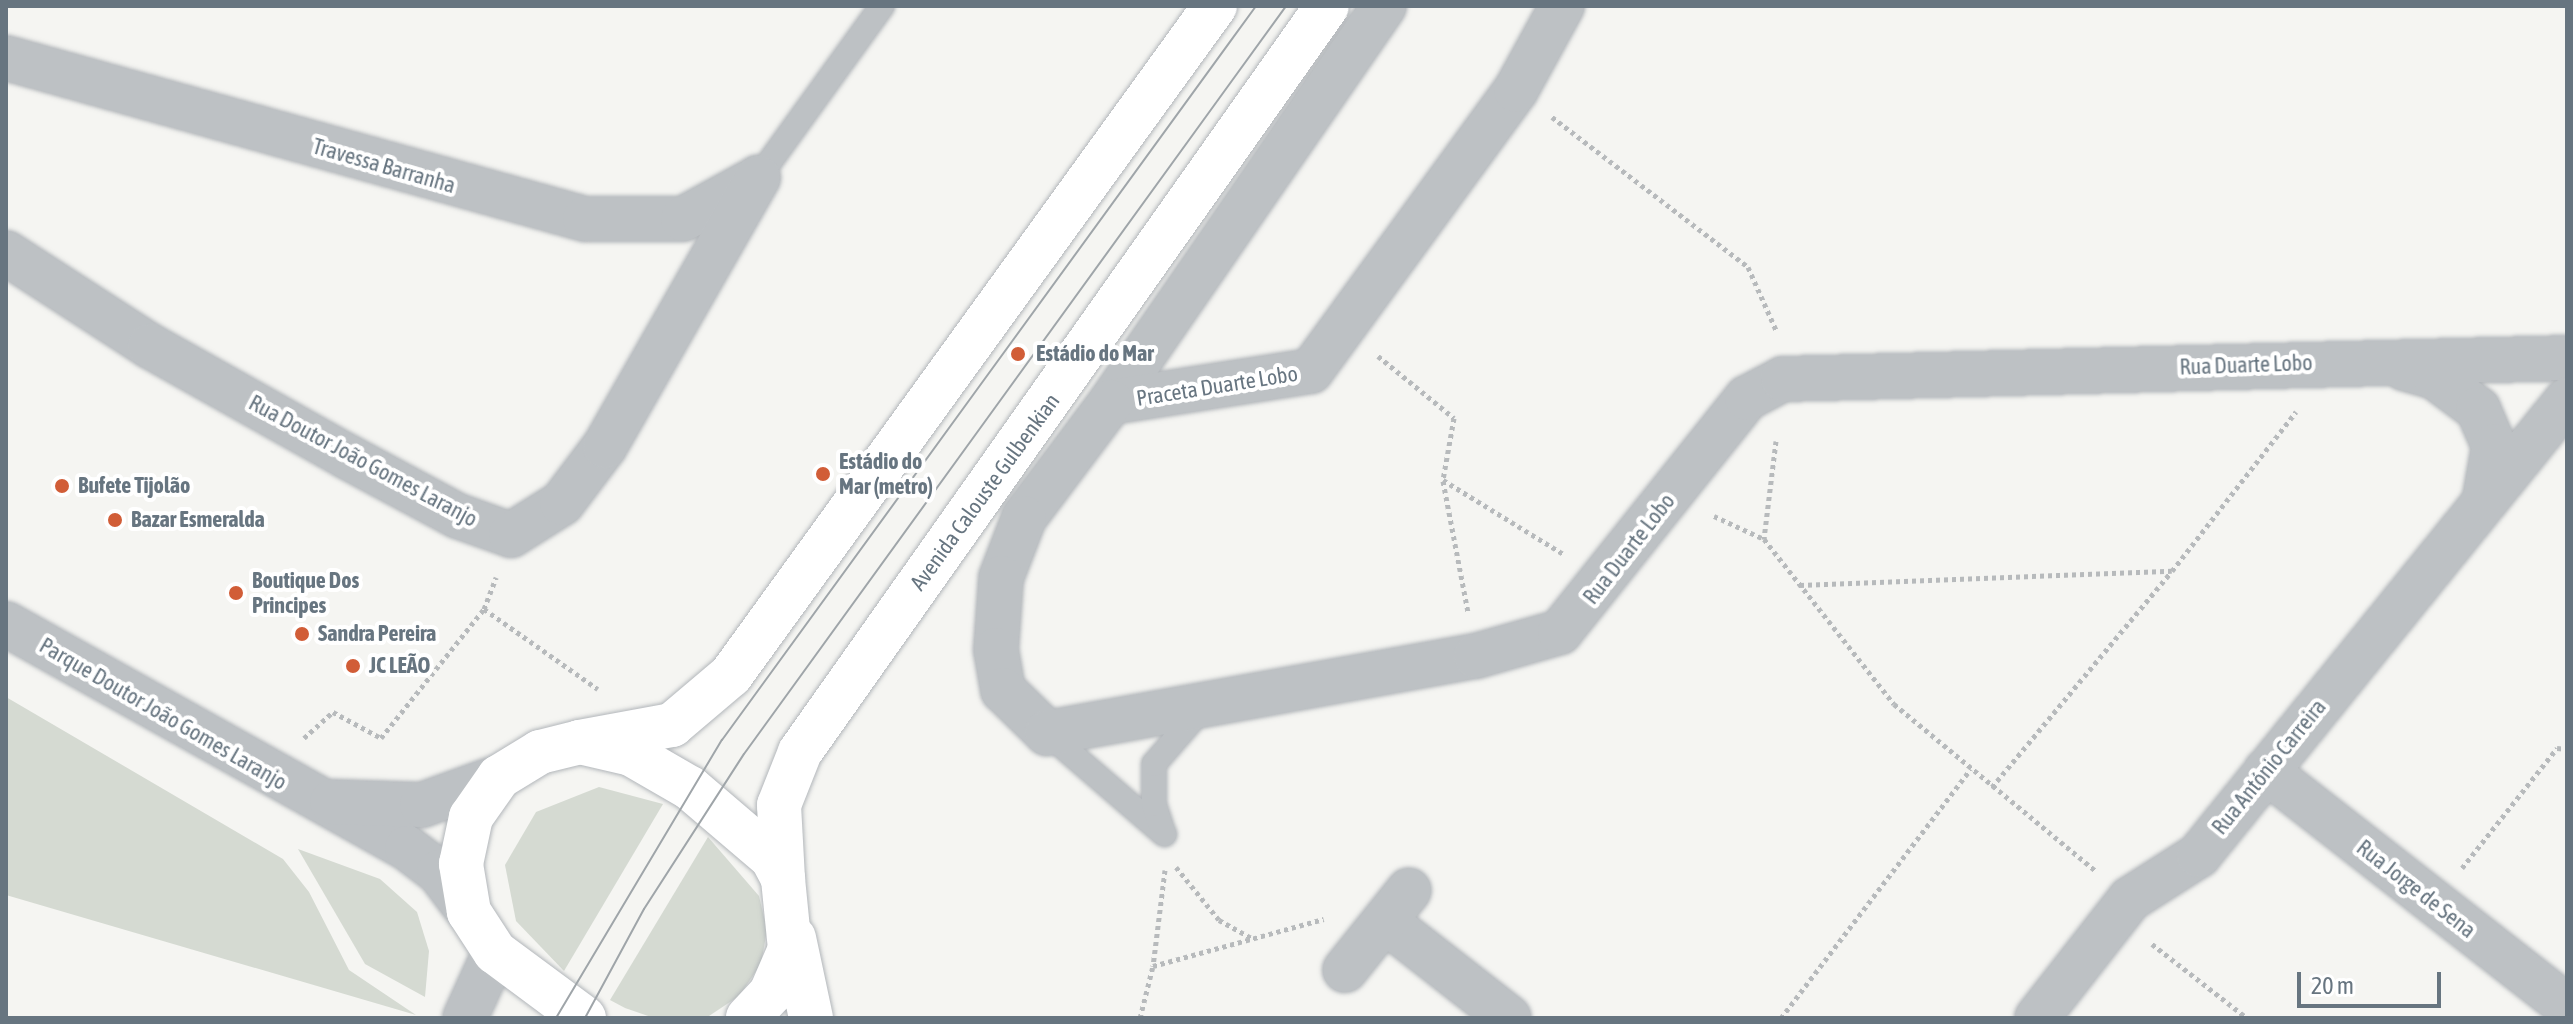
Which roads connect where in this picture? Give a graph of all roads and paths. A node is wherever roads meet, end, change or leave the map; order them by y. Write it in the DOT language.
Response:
graph roads {
  1 [pos="882,6"];
  2 [pos="1215,6"];
  3 [pos="1327,6"];
  4 [pos="1384,6"];
  5 [pos="1562,6"];
  6 [pos="6,58"];
  7 [pos="1516,90"];
  8 [pos="758,178"];
  9 [pos="6,253"];
  10 [pos="1343,327"];
  11 [pos="2567,358"];
  12 [pos="2351,361"];
  13 [pos="1783,379"];
  14 [pos="2567,400"];
  15 [pos="1111,402"];
  16 [pos="1443,480"];
  17 [pos="1670,496"];
  18 [pos="2485,497"];
  19 [pos="511,535"];
  20 [pos="1764,539"];
  21 [pos="2172,571"];
  22 [pos="1603,582"];
  23 [pos="1799,586"];
  24 [pos="484,609"];
  25 [pos="6,624"];
  26 [pos="1476,656"];
  27 [pos="1204,709"];
  28 [pos="649,732"];
  29 [pos="1047,733"];
  30 [pos="580,742"];
  31 [pos="2567,749"];
  32 [pos="1971,769"];
  33 [pos="2266,771"];
  34 [pos="265,774"];
  35 [pos="499,777"];
  36 [pos="1992,787"];
  37 [pos="322,801"];
  38 [pos="783,879"];
  39 [pos="2434,903"];
  40 [pos="1397,906"];
  41 [pos="2123,908"];
  42 [pos="469,912"];
  43 [pos="792,927"];
  44 [pos="1252,938"];
  45 [pos="495,952"];
  46 [pos="1153,966"];
  47 [pos="1345,970"];
  48 [pos="2567,1006"];
  49 [pos="465,1018"];
  50 [pos="584,1018"];
  51 [pos="748,1018"];
  52 [pos="811,1018"];
  53 [pos="1140,1018"];
  54 [pos="1509,1018"];
  55 [pos="1781,1018"];
  56 [pos="2037,1018"];
  57 [pos="2247,1018"];
  1 -- 8 [label="lane"];
  2 -- 28 [label="main road"];
  3 -- 38 [label="main road, Avenida Calouste Gulbenkian"];
  4 -- 15 [label="street, Praceta Duarte Lobo"];
  5 -- 7 [label="street, Praceta Duarte Lobo"];
  6 -- 8 [label="street, Travessa Barranha"];
  7 -- 10 [label="street, Praceta Duarte Lobo"];
  7 -- 13 [label="path"];
  8 -- 19 [label="street"];
  9 -- 19 [label="street, Rua Doutor João Gomes Laranjo"];
  10 -- 15 [label="street, Praceta Duarte Lobo"];
  10 -- 16 [label="path"];
  11 -- 12 [label="street, Rua Duarte Lobo"];
  12 -- 13 [label="street, Rua Duarte Lobo"];
  12 -- 18 [label="street, Rua António Carreira"];
  12 -- 21 [label="path"];
  13 -- 17 [label="street, Rua Duarte Lobo"];
  13 -- 20 [label="path"];
  14 -- 18 [label="street, Rua António Carreira"];
  15 -- 29 [label="street"];
  16 -- 22 [label="path"];
  16 -- 26 [label="path"];
  17 -- 20 [label="path"];
  17 -- 22 [label="street, Rua Duarte Lobo"];
  18 -- 33 [label="street, Rua António Carreira"];
  19 -- 24 [label="path"];
  20 -- 23 [label="path"];
  21 -- 23 [label="path"];
  21 -- 36 [label="path"];
  22 -- 26 [label="street, Rua Duarte Lobo"];
  23 -- 32 [label="path"];
  24 -- 28 [label="path"];
  24 -- 34 [label="path"];
  25 -- 34 [label="street, Parque Doutor João Gomes Laranjo"];
  26 -- 27 [label="street, Rua Duarte Lobo"];
  27 -- 29 [label="street, Rua Duarte Lobo"];
  27 -- 29 [label="lane"];
  28 -- 30 [label="main road"];
  30 -- 35 [label="main road"];
  30 -- 38 [label="main road"];
  31 -- 39 [label="path"];
  32 -- 36 [label="path"];
  32 -- 55 [label="path"];
  33 -- 39 [label="street, Rua Jorge de Sena"];
  33 -- 41 [label="street, Rua António Carreira"];
  34 -- 37 [label="street, Parque Doutor João Gomes Laranjo"];
  35 -- 37 [label="street, Parque Doutor João Gomes Laranjo"];
  35 -- 42 [label="main road"];
  36 -- 41 [label="path"];
  37 -- 42 [label="street, Parque Doutor João Gomes Laranjo"];
  38 -- 43 [label="main road"];
  39 -- 48 [label="street, Rua Jorge de Sena"];
  40 -- 44 [label="path"];
  40 -- 47 [label="street"];
  40 -- 54 [label="street"];
  41 -- 56 [label="street, Rua António Carreira"];
  41 -- 57 [label="path"];
  42 -- 45 [label="main road"];
  43 -- 51 [label="main road"];
  43 -- 52 [label="main road"];
  44 -- 46 [label="path"];
  44 -- 46 [label="path"];
  45 -- 49 [label="street"];
  45 -- 50 [label="main road"];
  46 -- 53 [label="path"];
}
